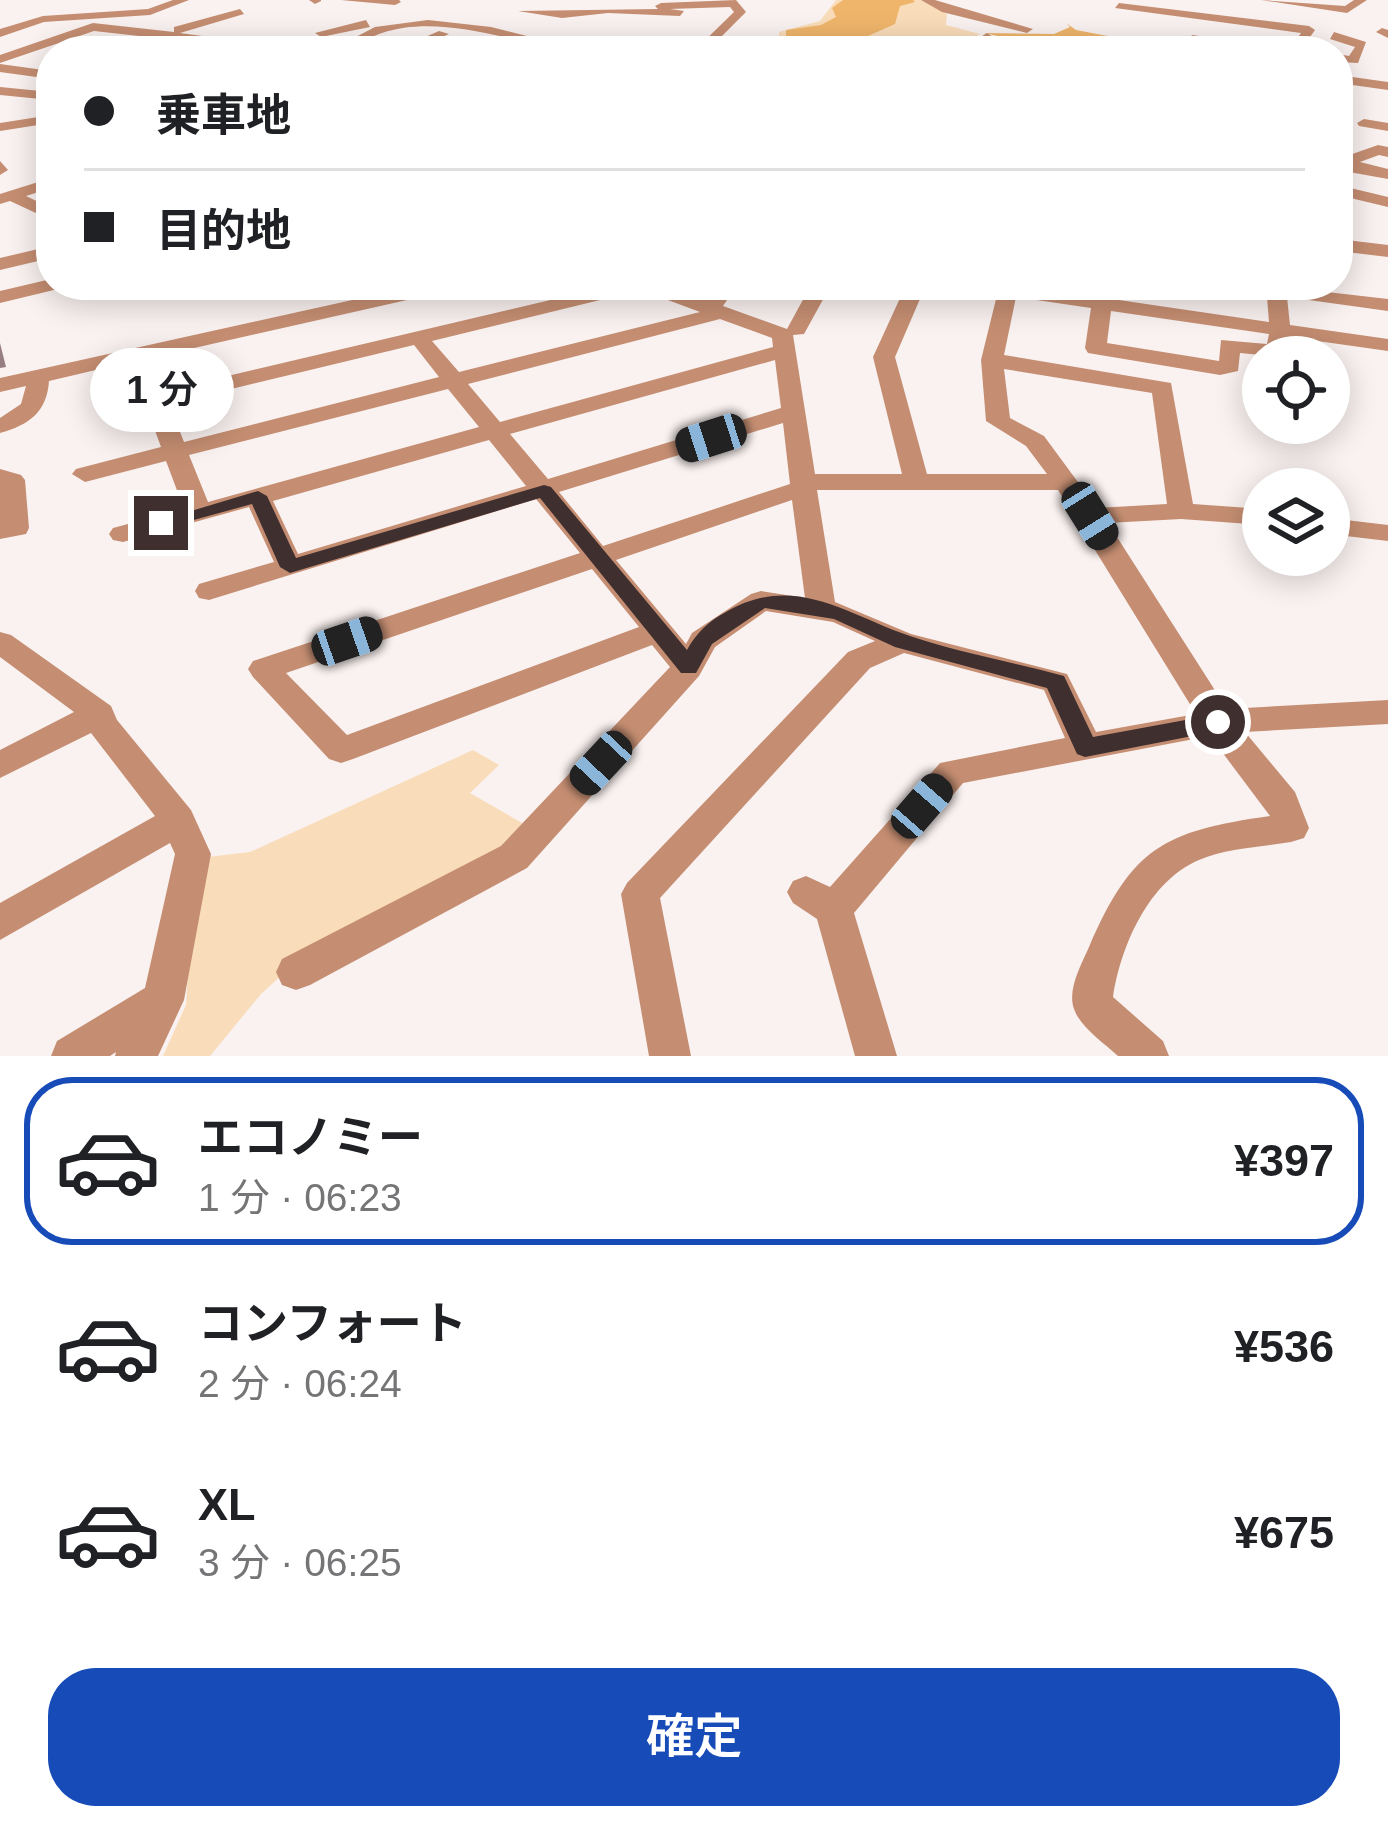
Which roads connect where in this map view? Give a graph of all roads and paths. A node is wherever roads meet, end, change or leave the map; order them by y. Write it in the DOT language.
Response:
graph roads {
  1 [pos="183,0"];
  2 [pos="347,0"];
  3 [pos="569,0"];
  4 [pos="607,0"];
  5 [pos="927,0"];
  6 [pos="1177,0"];
  7 [pos="1228,0"];
  8 [pos="1267,0"];
  9 [pos="1361,0"];
  10 [pos="67,1"];
  11 [pos="1279,1"];
  12 [pos="395,2"];
  13 [pos="736,2"];
  14 [pos="1123,3"];
  15 [pos="122,7"];
  16 [pos="22,8"];
  17 [pos="240,11"];
  18 [pos="524,11"];
  19 [pos="642,11"];
  20 [pos="1164,12"];
  21 [pos="136,13"];
  22 [pos="680,13"];
  23 [pos="85,17"];
  24 [pos="1212,18"];
  25 [pos="384,22"];
  26 [pos="1260,24"];
  27 [pos="1150,25"];
  28 [pos="470,26"];
  29 [pos="588,29"];
  30 [pos="1028,29"];
  31 [pos="489,30"];
  32 [pos="122,31"];
  33 [pos="138,32"];
  34 [pos="0,33"];
  35 [pos="321,33"];
  36 [pos="162,35"];
  37 [pos="1196,35"];
  38 [pos="67,36"];
  39 [pos="128,36"];
  40 [pos="172,36"];
  41 [pos="360,36"];
  42 [pos="441,36"];
  43 [pos="519,36"];
  44 [pos="715,36"];
  45 [pos="1200,36"];
  46 [pos="1250,36"];
  47 [pos="1305,36"];
  48 [pos="36,47"];
  49 [pos="0,59"];
  50 [pos="0,68"];
  51 [pos="36,70"];
  52 [pos="30,72"];
  53 [pos="36,73"];
  54 [pos="1353,81"];
  55 [pos="1388,86"];
  56 [pos="0,91"];
  57 [pos="36,94"];
  58 [pos="0,113"];
  59 [pos="36,117"];
  60 [pos="36,121"];
  61 [pos="1364,123"];
  62 [pos="0,127"];
  63 [pos="1388,137"];
  64 [pos="1353,159"];
  65 [pos="1353,167"];
  66 [pos="1388,174"];
  67 [pos="36,188"];
  68 [pos="1353,195"];
  69 [pos="6,198"];
  70 [pos="1388,202"];
  71 [pos="36,209"];
  72 [pos="1353,247"];
  73 [pos="1388,251"];
  74 [pos="36,256"];
  75 [pos="0,264"];
  76 [pos="36,289"];
  77 [pos="0,297"];
  78 [pos="1353,299"];
  79 [pos="380,300"];
  80 [pos="578,300"];
  81 [pos="682,300"];
  82 [pos="720,300"];
  83 [pos="813,300"];
  84 [pos="909,300"];
  85 [pos="1005,300"];
  86 [pos="1102,300"];
  87 [pos="1133,300"];
  88 [pos="1277,300"];
  89 [pos="1388,305"];
  90 [pos="715,312"];
  91 [pos="1280,329"];
  92 [pos="418,338"];
  93 [pos="790,340"];
  94 [pos="1388,345"];
  95 [pos="138,354"];
  96 [pos="992,360"];
  97 [pos="38,377"];
  98 [pos="455,382"];
  99 [pos="0,385"];
  100 [pos="156,400"];
  101 [pos="794,412"];
  102 [pos="0,426"];
  103 [pos="496,432"];
  104 [pos="176,452"];
  105 [pos="85,474"];
  106 [pos="0,477"];
  107 [pos="916,481"];
  108 [pos="1066,482"];
  109 [pos="802,485"];
  110 [pos="544,491"];
  111 [pos="258,496"];
  112 [pos="1181,511"];
  113 [pos="199,513"];
  114 [pos="1242,515"];
  115 [pos="1090,516"];
  116 [pos="1350,528"];
  117 [pos="0,531"];
  118 [pos="1388,533"];
  119 [pos="123,534"];
  120 [pos="598,557"];
  121 [pos="290,567"];
  122 [pos="209,591"];
  123 [pos="820,609"];
  124 [pos="659,632"];
  125 [pos="902,642"];
  126 [pos="6,652"];
  127 [pos="688,668"];
  128 [pos="1388,712"];
  129 [pos="99,715"];
  130 [pos="1218,722"];
  131 [pos="1085,748"];
  132 [pos="0,765"];
  133 [pos="178,820"];
  134 [pos="0,923"];
  135 [pos="296,972"];
  136 [pos="163,1000"];
  137 [pos="72,1056"];
  138 [pos="136,1056"];
  139 [pos="670,1056"];
  140 [pos="876,1056"];
  141 [pos="1148,1056"];
  1 -- 21 [label="street"];
  2 -- 12 [label="street"];
  3 -- 18 [label="street"];
  4 -- 13 [label="street"];
  5 -- 30 [label="street"];
  6 -- 20 [label="street"];
  7 -- 24 [label="street"];
  8 -- 11 [label="street"];
  9 -- 11 [label="street"];
  10 -- 16 [label="street"];
  13 -- 44 [label="street"];
  14 -- 20 [label="street"];
  14 -- 27 [label="street"];
  15 -- 23 [label="street"];
  17 -- 36 [label="street"];
  18 -- 19 [label="street"];
  18 -- 31 [label="street"];
  19 -- 22 [label="street"];
  19 -- 29 [label="street"];
  20 -- 24 [label="street"];
  20 -- 27 [label="street"];
  21 -- 23 [label="street"];
  21 -- 32 [label="street"];
  23 -- 34 [label="street"];
  24 -- 26 [label="street"];
  24 -- 37 [label="street"];
  25 -- 28 [label="street"];
  25 -- 35 [label="street"];
  25 -- 41 [label="street"];
  26 -- 46 [label="street"];
  26 -- 47 [label="street"];
  27 -- 37 [label="street"];
  28 -- 31 [label="street"];
  28 -- 42 [label="street"];
  31 -- 43 [label="street"];
  32 -- 33 [label="street"];
  32 -- 38 [label="street"];
  33 -- 36 [label="street"];
  33 -- 39 [label="street"];
  36 -- 40 [label="street"];
  37 -- 45 [label="street"];
  48 -- 49 [label="street"];
  50 -- 52 [label="street"];
  51 -- 52 [label="street"];
  52 -- 53 [label="street"];
  54 -- 55 [label="street"];
  56 -- 57 [label="street"];
  58 -- 59 [label="street"];
  60 -- 62 [label="street"];
  61 -- 63 [label="street"];
  63 -- 64 [label="street"];
  65 -- 66 [label="street"];
  67 -- 69 [label="street"];
  68 -- 70 [label="street"];
  69 -- 71 [label="street"];
  72 -- 73 [label="street"];
  74 -- 75 [label="street"];
  76 -- 77 [label="street"];
  78 -- 89 [label="street"];
  79 -- 95 [label="street"];
  80 -- 92 [label="street"];
  81 -- 90 [label="street"];
  82 -- 90 [label="street"];
  83 -- 93 [label="street"];
  84 -- 107 [label="street"];
  85 -- 96 [label="street"];
  86 -- 91 [label="street"];
  87 -- 91 [label="street"];
  88 -- 91 [label="street"];
  90 -- 93 [label="street"];
  90 -- 98 [label="street"];
  91 -- 94 [label="street"];
  92 -- 98 [label="street"];
  92 -- 100 [label="street"];
  93 -- 101 [label="street"];
  93 -- 103 [label="street"];
  95 -- 97 [label="street"];
  95 -- 100 [label="street"];
  96 -- 108 [label="street"];
  96 -- 112 [label="street"];
  97 -- 99 [label="street"];
  97 -- 102 [label="street"];
  98 -- 103 [label="street"];
  98 -- 104 [label="street"];
  100 -- 104 [label="street"];
  101 -- 109 [label="street"];
  101 -- 110 [label="street"];
  103 -- 110 [label="street"];
  103 -- 111 [label="street"];
  104 -- 105 [label="street"];
  104 -- 113 [label="street"];
  106 -- 117 [label="street"];
  107 -- 108 [label="street"];
  107 -- 109 [label="street"];
  108 -- 115 [label="street"];
  109 -- 120 [label="street"];
  109 -- 123 [label="street"];
  110 -- 120 [label="street"];
  110 -- 121 [label="street"];
  111 -- 113 [label="street"];
  111 -- 121 [label="street"];
  112 -- 114 [label="street"];
  112 -- 115 [label="street"];
  113 -- 119 [label="street"];
  115 -- 130 [label="street"];
  116 -- 118 [label="street"];
  120 -- 124 [label="street"];
  120 -- 124 [label="street"];
  121 -- 122 [label="street"];
  123 -- 125 [label="street"];
  123 -- 127 [label="street"];
  124 -- 127 [label="street"];
  125 -- 131 [label="street"];
  125 -- 139 [label="street"];
  126 -- 129 [label="street"];
  127 -- 135 [label="street"];
  128 -- 130 [label="street"];
  129 -- 132 [label="street"];
  129 -- 133 [label="street"];
  130 -- 131 [label="street"];
  130 -- 141 [label="street"];
  131 -- 140 [label="street"];
  133 -- 134 [label="street"];
  133 -- 136 [label="street"];
  136 -- 137 [label="street"];
  136 -- 138 [label="street"];
}
